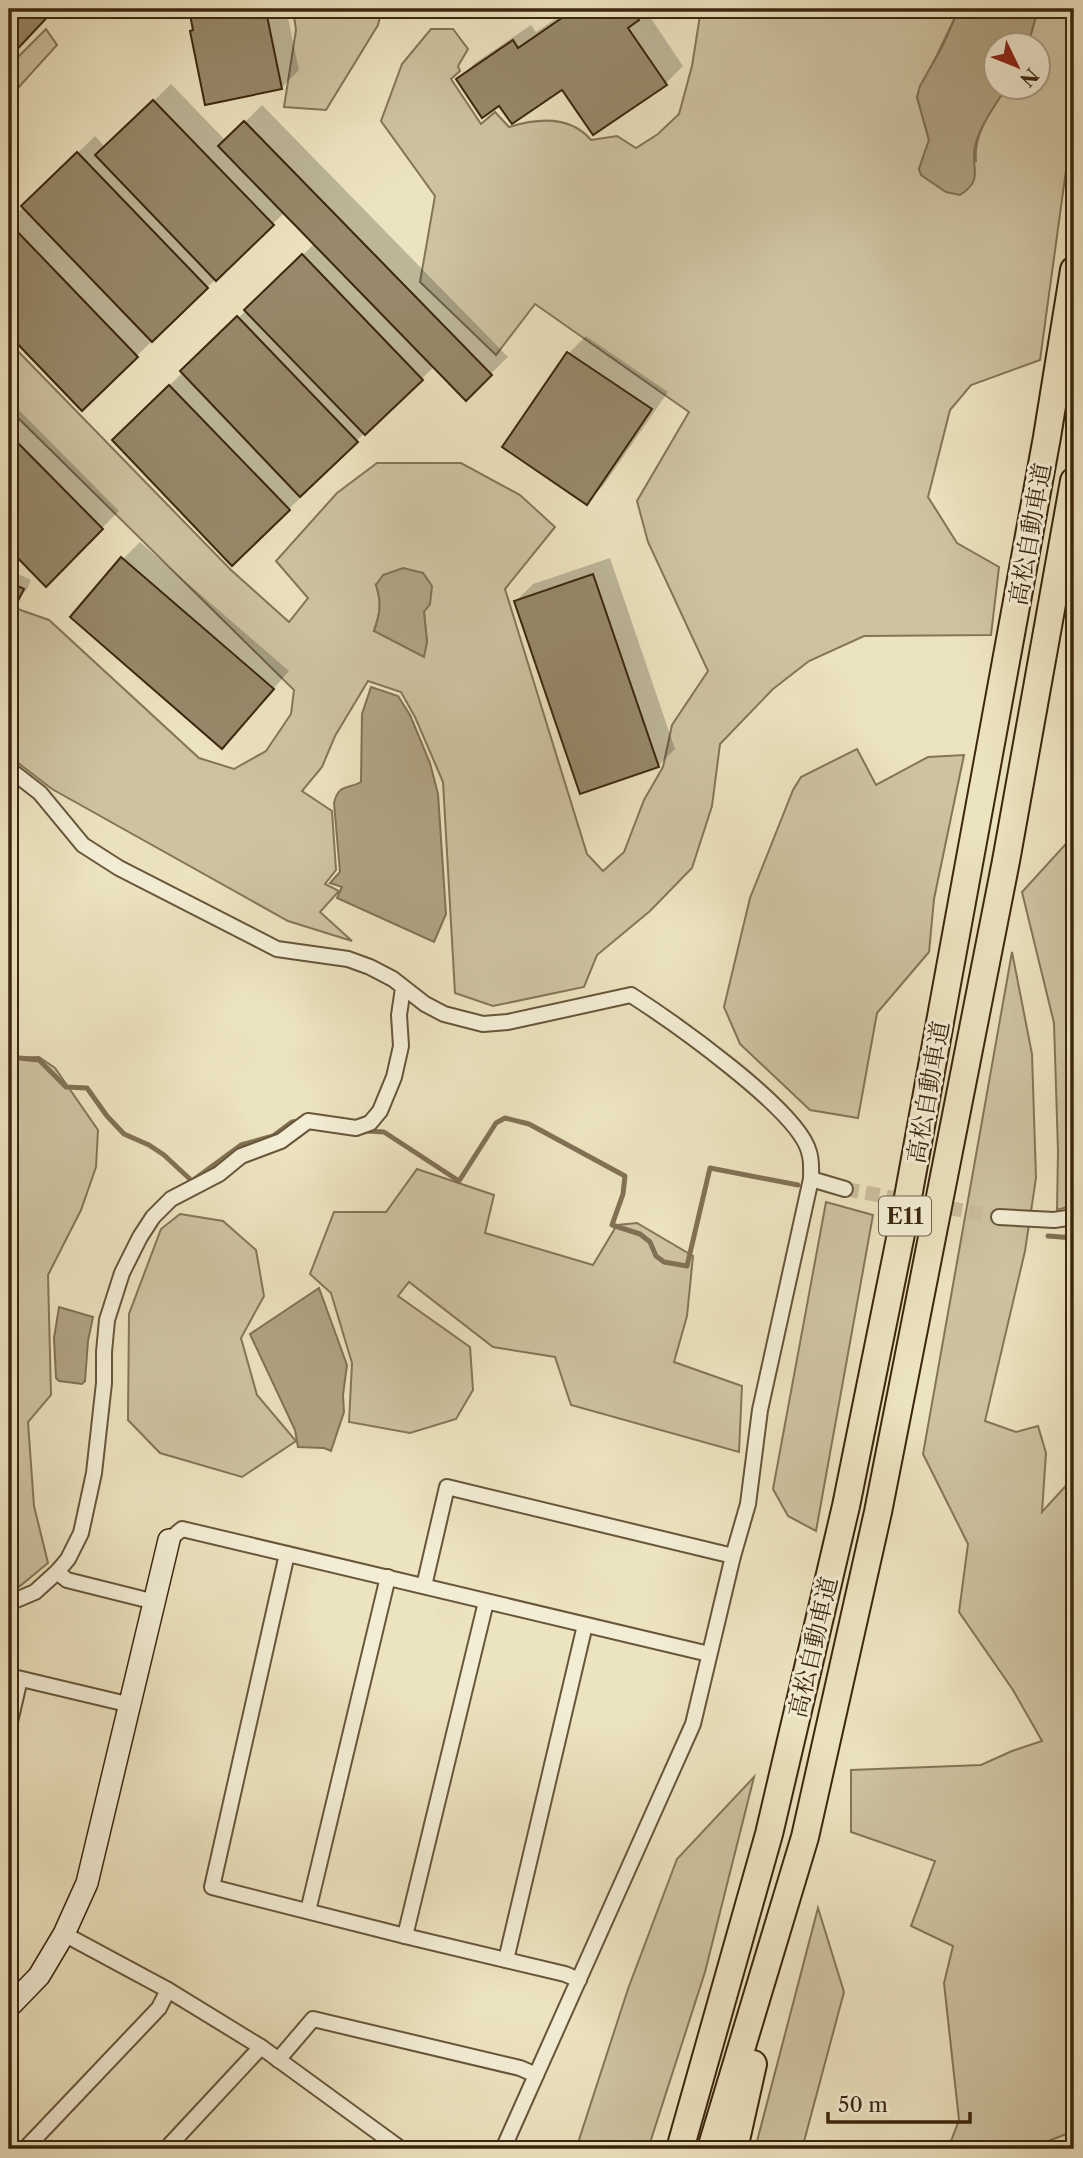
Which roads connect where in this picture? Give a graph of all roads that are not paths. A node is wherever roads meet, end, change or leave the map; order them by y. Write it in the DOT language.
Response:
graph roads {
  1 [pos="1074,270"];
  2 [pos="1074,481"];
  3 [pos="9,769"];
  4 [pos="403,988"];
  5 [pos="811,1180"];
  6 [pos="845,1189"];
  7 [pos="999,1216"];
  8 [pos="1074,1217"];
  9 [pos="169,1540"];
  10 [pos="287,1554"];
  11 [pos="733,1556"];
  12 [pos="57,1572"];
  13 [pos="388,1577"];
  14 [pos="424,1586"];
  15 [pos="155,1602"];
  16 [pos="486,1602"];
  17 [pos="9,1603"];
  18 [pos="585,1625"];
  19 [pos="709,1654"];
  20 [pos="14,1678"];
  21 [pos="131,1704"];
  22 [pos="9,1726"];
  23 [pos="805,1837"];
  24 [pos="308,1911"];
  25 [pos="64,1934"];
  26 [pos="405,1936"];
  27 [pos="506,1960"];
  28 [pos="579,1980"];
  29 [pos="169,1990"];
  30 [pos="9,2007"];
  31 [pos="261,2047"];
  32 [pos="278,2060"];
  33 [pos="536,2075"];
  34 [pos="25,2149"];
  35 [pos="166,2149"];
  36 [pos="401,2149"];
  37 [pos="503,2149"];
  38 [pos="680,2149"];
  39 [pos="711,2149"];
  40 [pos="734,2149"];
  1 -- 38 [label="highway, 高松自動車道 / E11"];
  2 -- 23 [label="highway, 高松自動車道 / E11"];
  3 -- 4 [label="street"];
  4 -- 5 [label="street"];
  4 -- 12 [label="street"];
  5 -- 6 [label="street"];
  5 -- 11 [label="street"];
  7 -- 8 [label="street"];
  9 -- 10 [label="street"];
  9 -- 15 [label="street"];
  10 -- 13 [label="street"];
  10 -- 24 [label="street"];
  11 -- 14 [label="street"];
  11 -- 19 [label="street"];
  12 -- 15 [label="street"];
  12 -- 17 [label="street"];
  13 -- 14 [label="street"];
  13 -- 24 [label="street"];
  14 -- 16 [label="street"];
  15 -- 21 [label="street"];
  16 -- 18 [label="street"];
  16 -- 26 [label="street"];
  18 -- 19 [label="street"];
  18 -- 27 [label="street"];
  19 -- 28 [label="street"];
  20 -- 21 [label="street"];
  20 -- 22 [label="street"];
  21 -- 25 [label="street"];
  23 -- 39 [label="highway, 高松自動車道 / E11"];
  23 -- 40 [label="highway"];
  24 -- 26 [label="street"];
  25 -- 29 [label="street"];
  25 -- 30 [label="street"];
  26 -- 27 [label="street"];
  27 -- 28 [label="street"];
  28 -- 33 [label="street"];
  29 -- 31 [label="street"];
  29 -- 34 [label="street"];
  31 -- 32 [label="street"];
  31 -- 35 [label="street"];
  32 -- 33 [label="street"];
  32 -- 36 [label="street"];
  33 -- 37 [label="street"];
}
